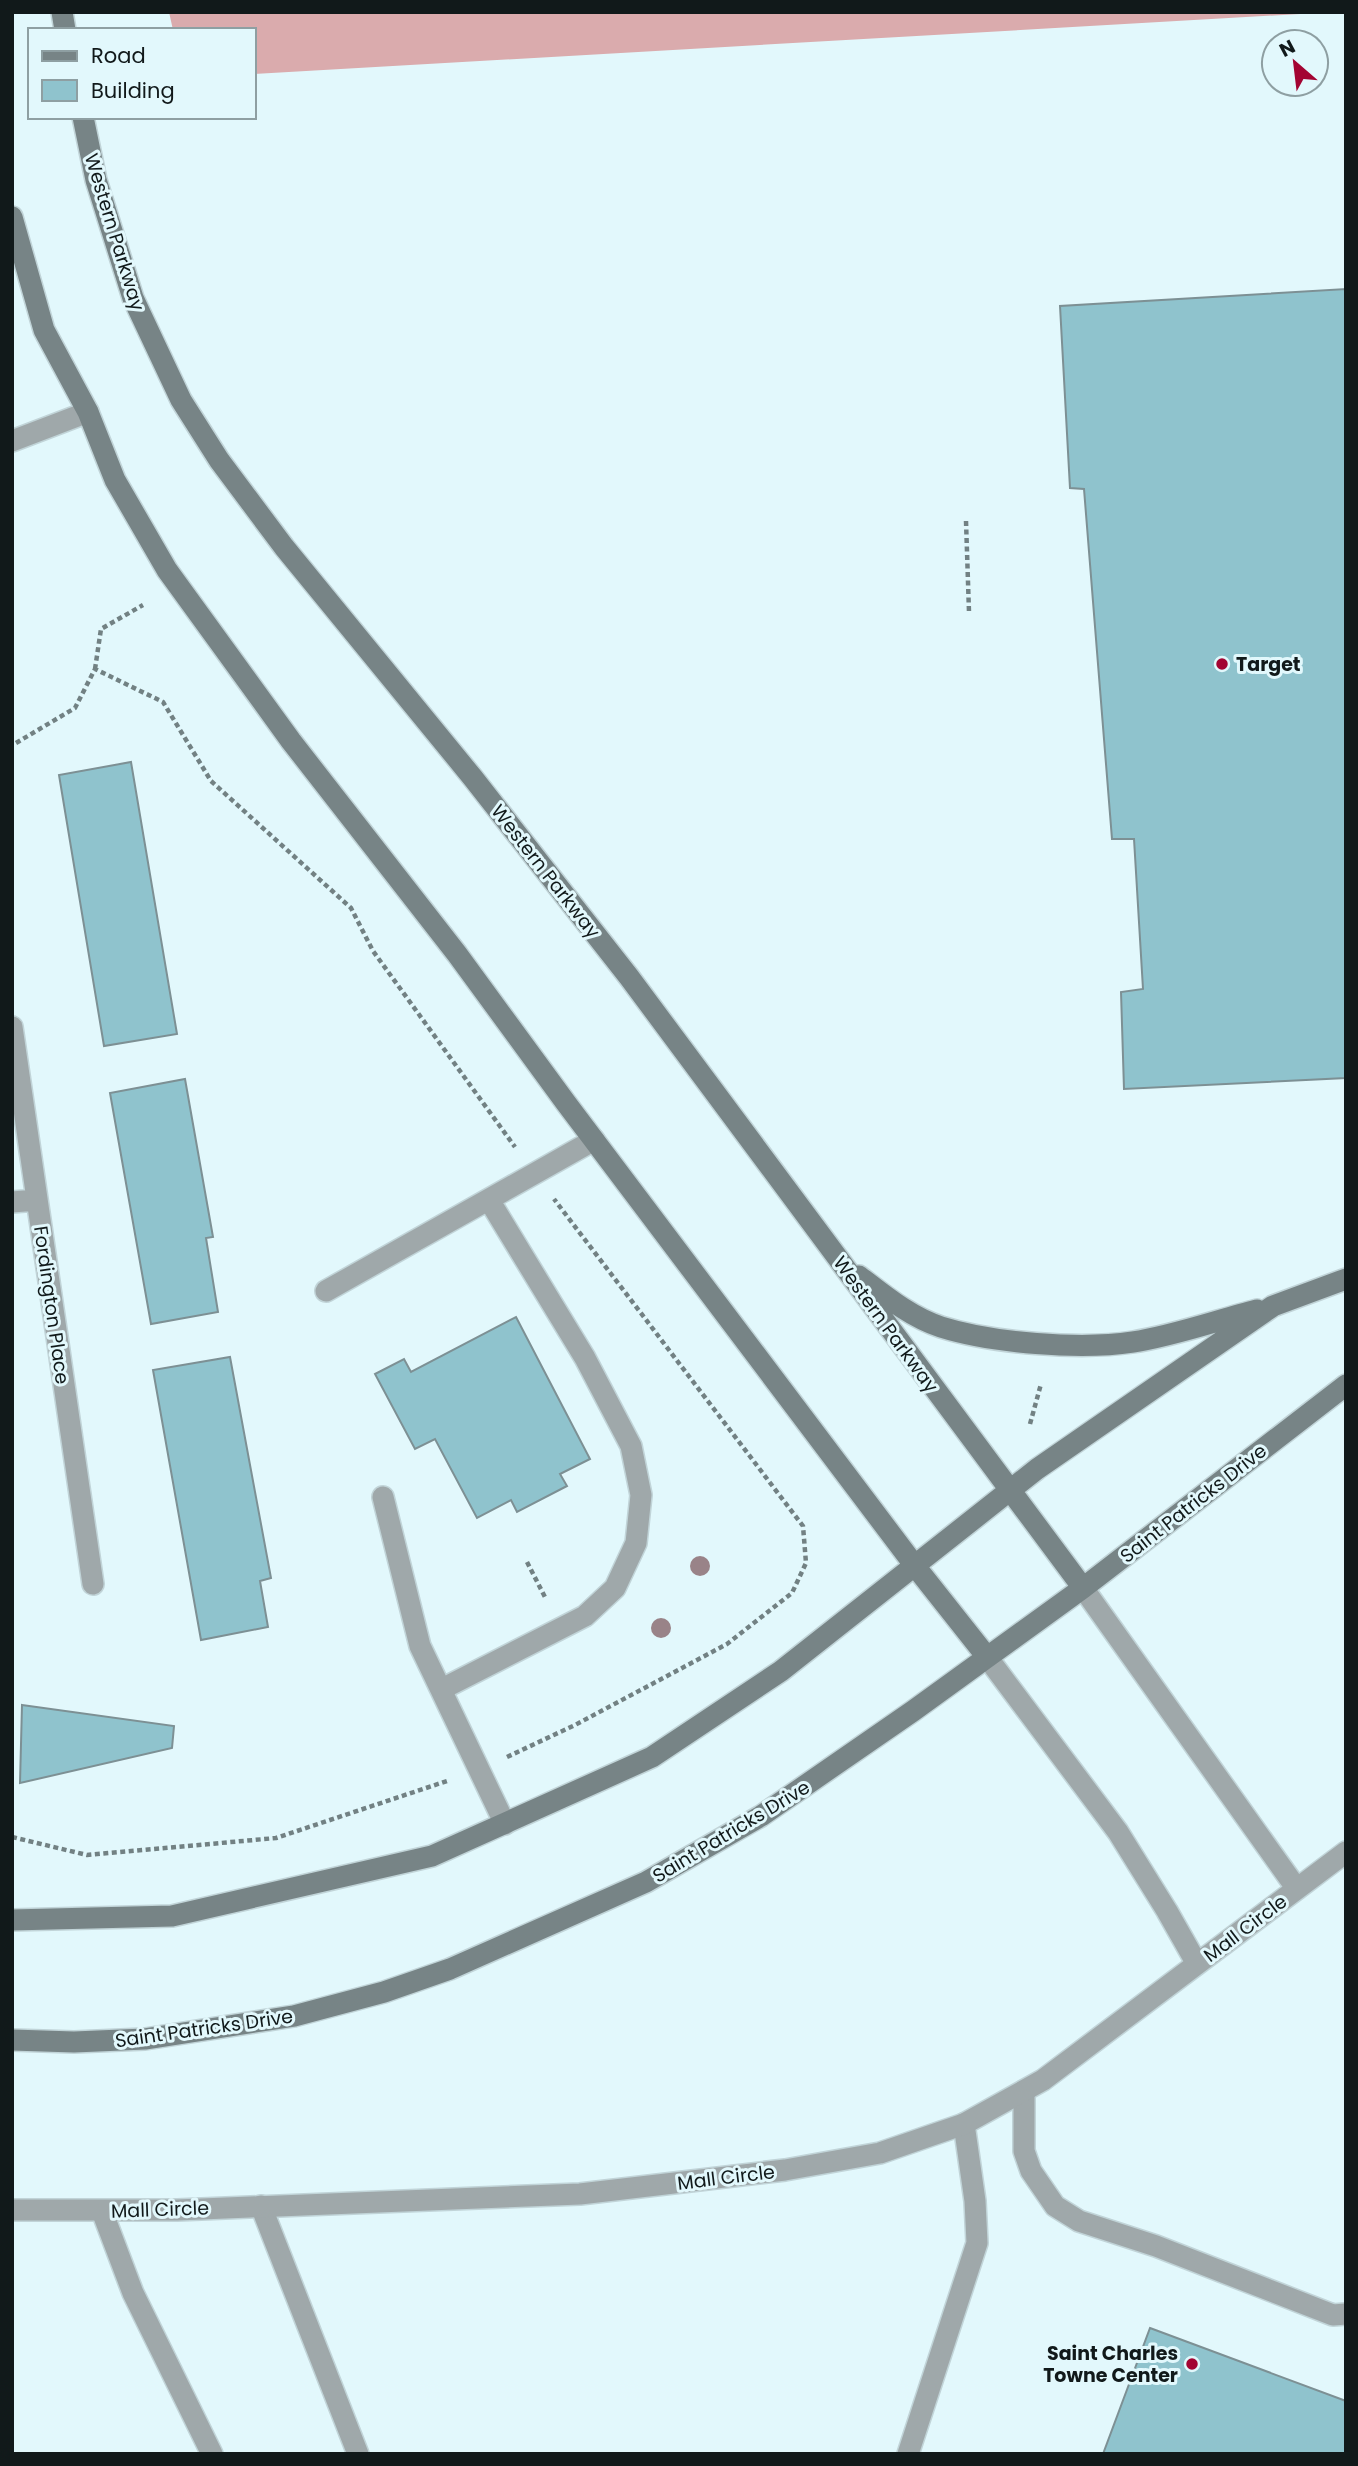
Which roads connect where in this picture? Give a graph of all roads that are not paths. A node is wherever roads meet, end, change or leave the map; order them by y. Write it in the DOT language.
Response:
graph roads {
  1 [pos="83,119"];
  2 [pos="12,217"];
  3 [pos="88,412"];
  4 [pos="12,441"];
  5 [pos="12,1027"];
  6 [pos="594,1140"];
  7 [pos="37,1200"];
  8 [pos="489,1200"];
  9 [pos="12,1202"];
  10 [pos="841,1264"];
  11 [pos="1346,1279"];
  12 [pos="326,1291"];
  13 [pos="1273,1306"];
  14 [pos="1346,1385"];
  15 [pos="1009,1490"];
  16 [pos="383,1497"];
  17 [pos="915,1566"];
  18 [pos="93,1584"];
  19 [pos="1083,1588"];
  20 [pos="987,1657"];
  21 [pos="442,1689"];
  22 [pos="505,1824"];
  23 [pos="1346,1852"];
  24 [pos="1297,1889"];
  25 [pos="12,1920"];
  26 [pos="1197,1964"];
  27 [pos="12,2040"];
  28 [pos="1024,2091"];
  29 [pos="964,2124"];
  30 [pos="261,2206"];
  31 [pos="12,2210"];
  32 [pos="102,2211"];
  33 [pos="1346,2314"];
  34 [pos="212,2454"];
  35 [pos="358,2454"];
  36 [pos="908,2454"];
  1 -- 10 [label="main road, Western Parkway"];
  2 -- 3 [label="main road"];
  3 -- 4 [label="street"];
  3 -- 6 [label="main road"];
  5 -- 7 [label="street, Fordington Place"];
  6 -- 8 [label="street"];
  6 -- 17 [label="main road"];
  7 -- 9 [label="street"];
  7 -- 18 [label="street, Fordington Place"];
  8 -- 12 [label="street"];
  8 -- 21 [label="street"];
  10 -- 13 [label="main road"];
  10 -- 15 [label="main road, Western Parkway"];
  11 -- 13 [label="main road"];
  13 -- 15 [label="main road"];
  14 -- 19 [label="main road, Saint Patricks Drive"];
  15 -- 17 [label="main road"];
  15 -- 19 [label="main road, Western Parkway"];
  16 -- 21 [label="street"];
  17 -- 20 [label="main road"];
  17 -- 22 [label="main road"];
  19 -- 20 [label="main road, Saint Patricks Drive"];
  19 -- 24 [label="street"];
  20 -- 26 [label="street"];
  20 -- 27 [label="main road, Saint Patricks Drive"];
  21 -- 22 [label="street"];
  22 -- 25 [label="main road"];
  23 -- 24 [label="street, Mall Circle"];
  24 -- 26 [label="street, Mall Circle"];
  26 -- 28 [label="street, Mall Circle"];
  28 -- 29 [label="street, Mall Circle"];
  28 -- 33 [label="street"];
  29 -- 30 [label="street, Mall Circle"];
  29 -- 36 [label="street"];
  30 -- 32 [label="street, Mall Circle"];
  30 -- 35 [label="street"];
  31 -- 32 [label="street, Mall Circle"];
  32 -- 34 [label="street"];
}
